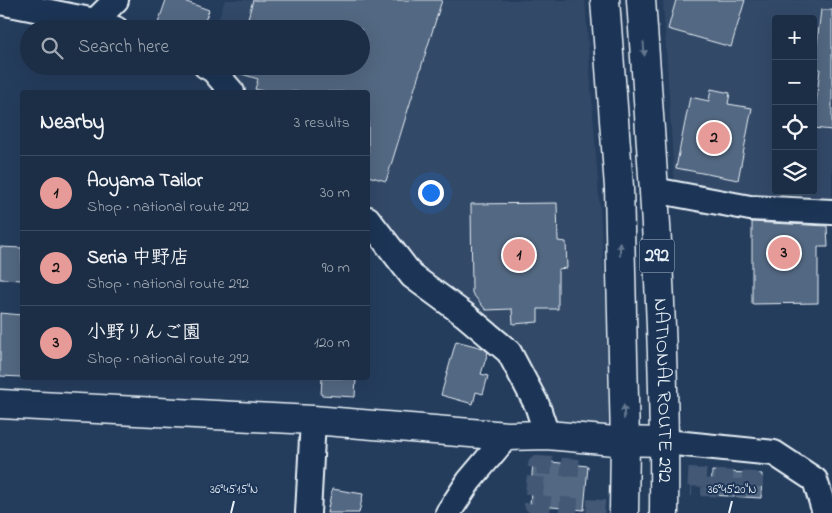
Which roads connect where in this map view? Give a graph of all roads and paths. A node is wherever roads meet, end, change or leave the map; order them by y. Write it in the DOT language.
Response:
graph roads {
  1 [pos="116,0"];
  2 [pos="605,0"];
  3 [pos="640,0"];
  4 [pos="0,2"];
  5 [pos="82,20"];
  6 [pos="107,20"];
  7 [pos="217,75"];
  8 [pos="230,90"];
  9 [pos="654,190"];
  10 [pos="832,212"];
  11 [pos="370,222"];
  12 [pos="0,404"];
  13 [pos="314,420"];
  14 [pos="547,435"];
  15 [pos="507,436"];
  16 [pos="625,441"];
  17 [pos="665,442"];
  18 [pos="308,513"];
  19 [pos="448,513"];
  20 [pos="624,513"];
  21 [pos="664,513"];
  22 [pos="825,513"];
  1 -- 6 [label="street"];
  16 -- 2 [label="main road, NATIONAL ROUTE 292 / 292, one-way"];
  3 -- 9 [label="main road, NATIONAL ROUTE 292 / 292, one-way"];
  4 -- 5 [label="street"];
  7 -- 8 [label="street"];
  9 -- 10 [label="street"];
  9 -- 17 [label="main road, NATIONAL ROUTE 292 / 292"];
  11 -- 14 [label="street"];
  12 -- 13 [label="main road"];
  13 -- 15 [label="main road"];
  13 -- 18 [label="street"];
  14 -- 15 [label="main road"];
  14 -- 16 [label="main road"];
  15 -- 19 [label="street"];
  16 -- 17 [label="main road"];
  16 -- 20 [label="main road, NATIONAL ROUTE 292 / 292"];
  17 -- 21 [label="main road, NATIONAL ROUTE 292 / 292"];
  17 -- 22 [label="street"];
}
